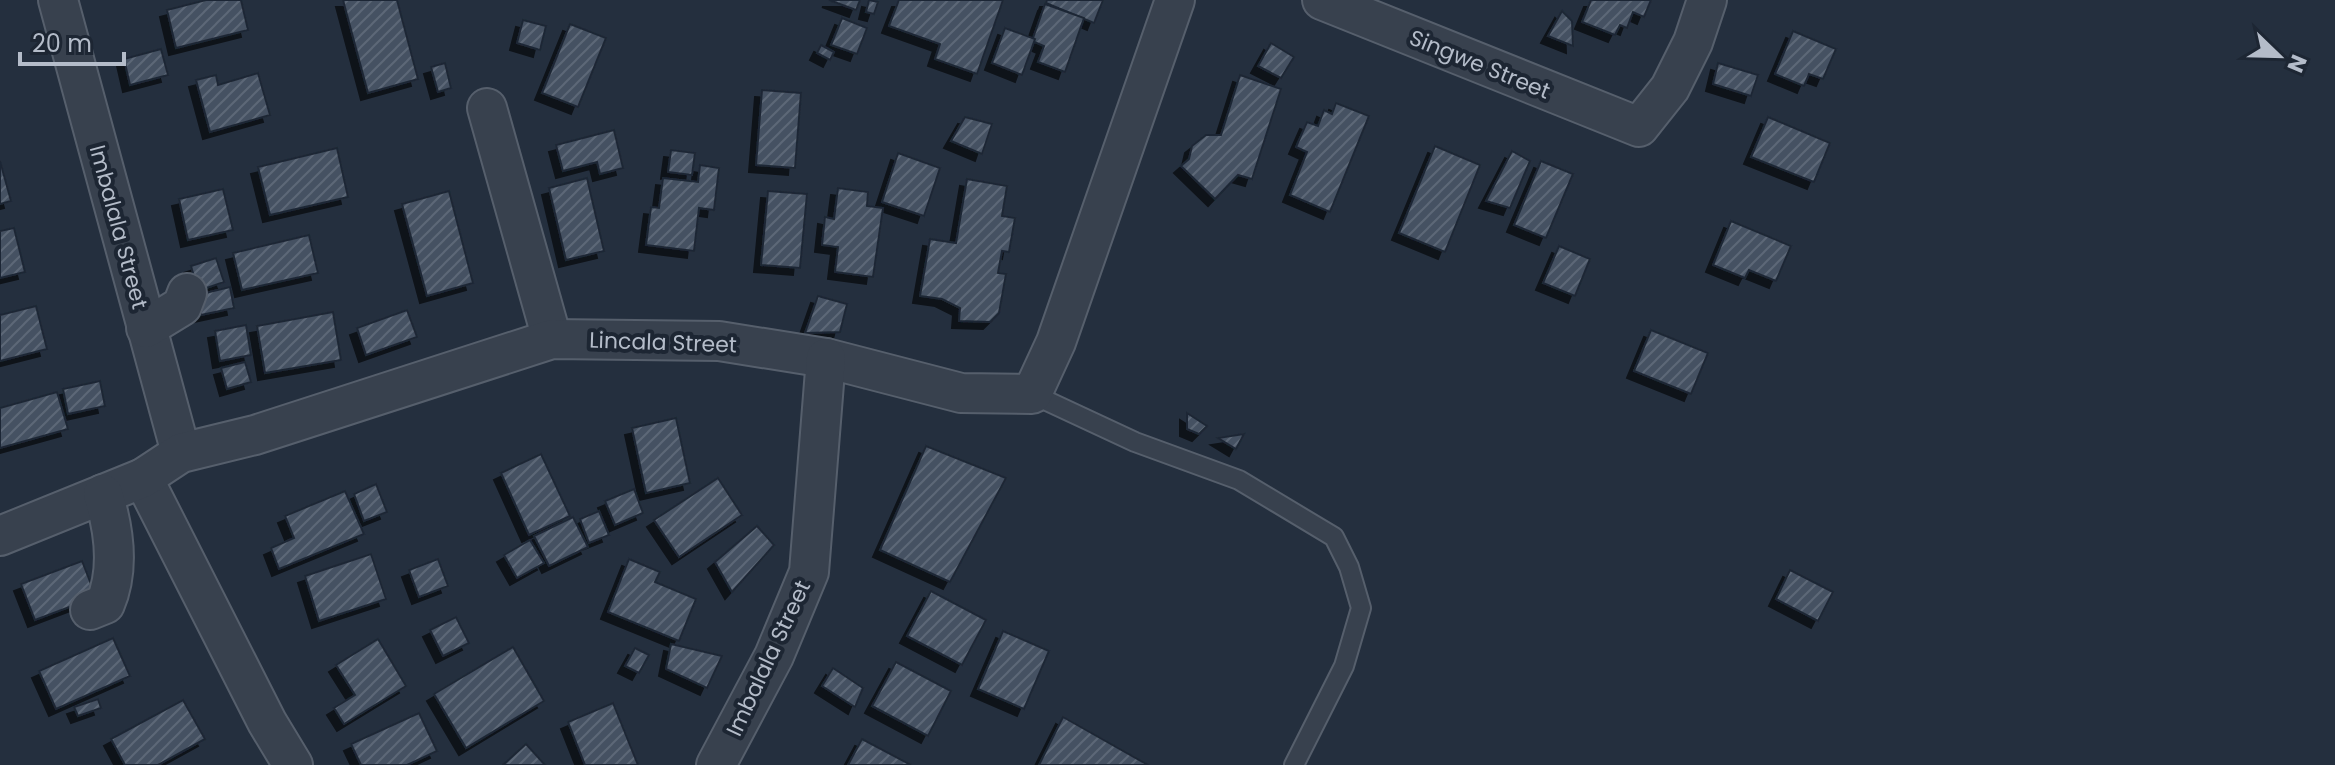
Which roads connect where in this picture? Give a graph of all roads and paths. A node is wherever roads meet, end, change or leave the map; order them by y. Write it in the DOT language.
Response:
graph roads {
  1 [pos="58,0"];
  2 [pos="1175,0"];
  3 [pos="1322,0"];
  4 [pos="1707,0"];
  5 [pos="487,108"];
  6 [pos="187,293"];
  7 [pos="146,328"];
  8 [pos="552,339"];
  9 [pos="826,358"];
  10 [pos="1032,394"];
  11 [pos="181,453"];
  12 [pos="143,478"];
  13 [pos="103,494"];
  14 [pos="0,536"];
  15 [pos="90,610"];
  16 [pos="293,765"];
  17 [pos="716,765"];
  18 [pos="1294,765"];
  1 -- 7 [label="street, Imbalala Street"];
  2 -- 10 [label="street"];
  3 -- 4 [label="street, Singwe Street"];
  5 -- 8 [label="street"];
  6 -- 7 [label="street"];
  7 -- 11 [label="street, Imbalala Street"];
  8 -- 9 [label="street, Lincala Street"];
  8 -- 11 [label="street, Lincala Street"];
  9 -- 10 [label="street, Lincala Street"];
  9 -- 17 [label="street, Imbalala Street"];
  10 -- 18 [label="lane"];
  11 -- 12 [label="street, Lincala Street"];
  12 -- 13 [label="street, Lincala Street"];
  12 -- 16 [label="street"];
  13 -- 14 [label="street, Lincala Street"];
  13 -- 15 [label="street"];
}
